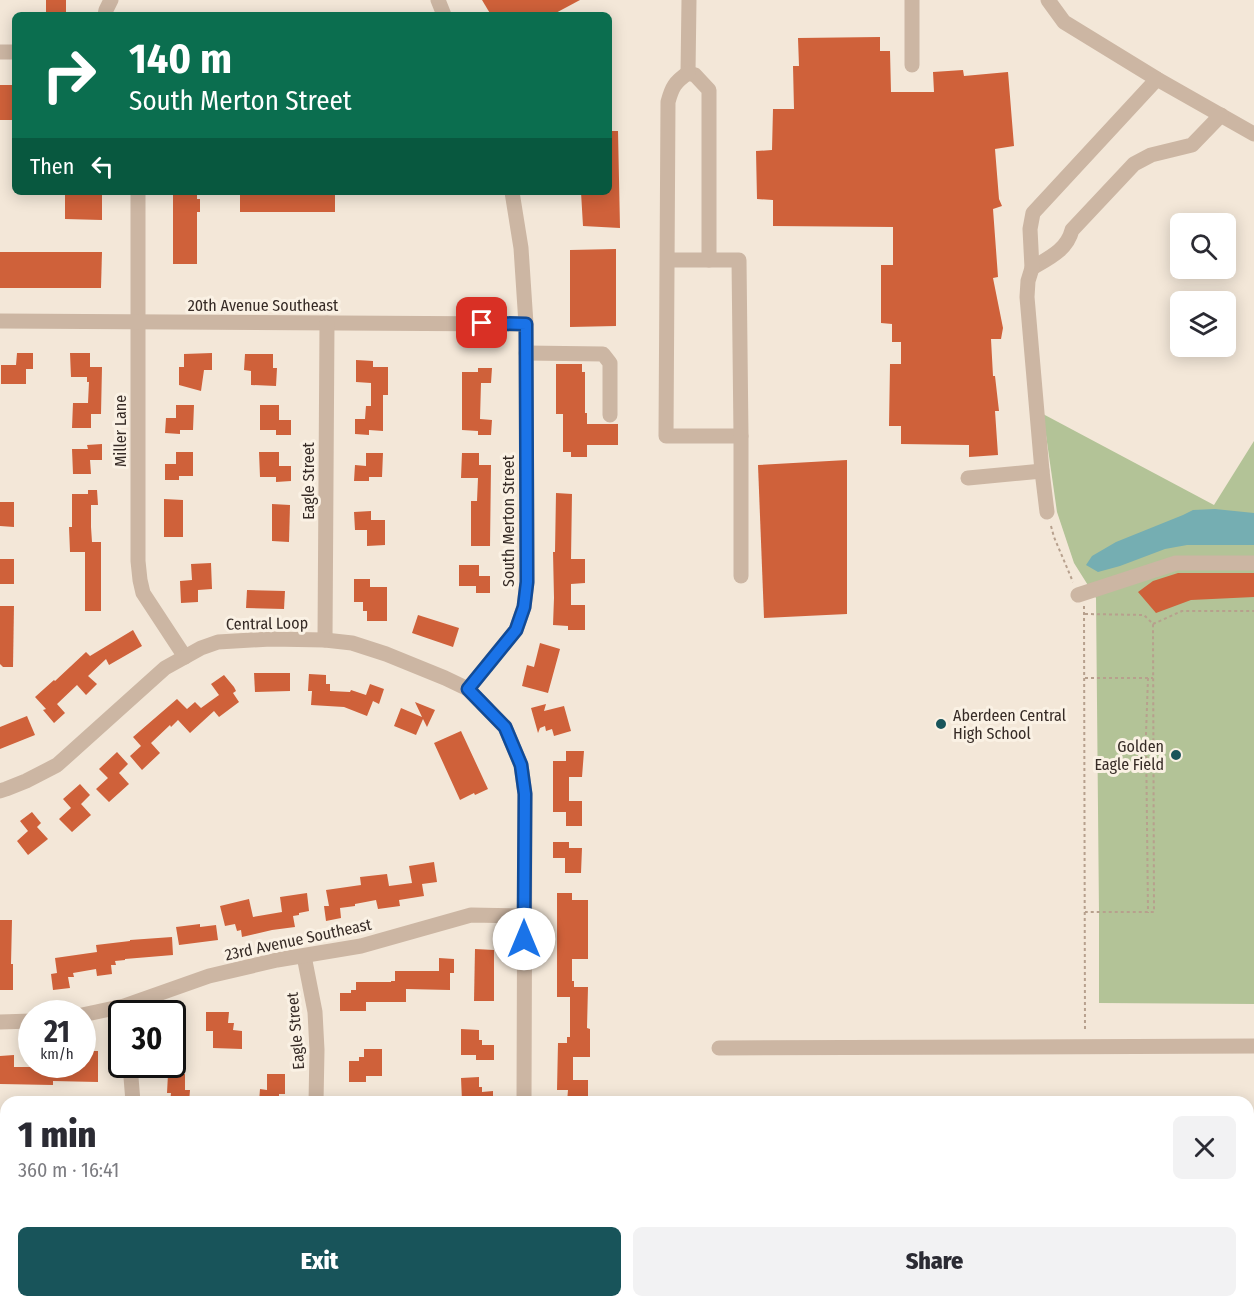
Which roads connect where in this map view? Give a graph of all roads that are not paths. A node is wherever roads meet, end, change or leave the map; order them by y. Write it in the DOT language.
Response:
graph roads {
  1 [pos="689,0"];
  2 [pos="912,0"];
  3 [pos="1048,0"];
  4 [pos="912,65"];
  5 [pos="688,73"];
  6 [pos="1157,79"];
  7 [pos="1221,115"];
  8 [pos="1254,134"];
  9 [pos="138,195"];
  10 [pos="512,195"];
  11 [pos="667,260"];
  12 [pos="709,260"];
  13 [pos="1032,268"];
  14 [pos="0,321"];
  15 [pos="138,322"];
  16 [pos="327,323"];
  17 [pos="526,324"];
  18 [pos="526,353"];
  19 [pos="610,415"];
  20 [pos="741,436"];
  21 [pos="1042,471"];
  22 [pos="968,478"];
  23 [pos="1047,512"];
  24 [pos="1254,563"];
  25 [pos="741,576"];
  26 [pos="1078,595"];
  27 [pos="325,640"];
  28 [pos="185,657"];
  29 [pos="468,689"];
  30 [pos="0,791"];
  31 [pos="524,915"];
  32 [pos="304,956"];
  33 [pos="149,1000"];
  34 [pos="18,1021"];
  35 [pos="0,1022"];
  36 [pos="1254,1046"];
  37 [pos="719,1048"];
  38 [pos="131,1078"];
  39 [pos="133,1096"];
  40 [pos="316,1096"];
  41 [pos="524,1096"];
  1 -- 5 [label="street"];
  2 -- 4 [label="street"];
  3 -- 6 [label="street"];
  5 -- 11 [label="street"];
  5 -- 12 [label="street"];
  6 -- 7 [label="street"];
  6 -- 13 [label="street"];
  7 -- 8 [label="street"];
  7 -- 13 [label="street"];
  9 -- 15 [label="street, Miller Lane"];
  10 -- 17 [label="street, South Merton Street"];
  11 -- 12 [label="street"];
  11 -- 20 [label="street"];
  12 -- 20 [label="street"];
  13 -- 21 [label="street"];
  14 -- 15 [label="street, 20th Avenue Southeast"];
  15 -- 16 [label="street, 20th Avenue Southeast"];
  15 -- 28 [label="street, Miller Lane"];
  16 -- 17 [label="street, 20th Avenue Southeast"];
  16 -- 27 [label="street, Eagle Street"];
  17 -- 18 [label="street, South Merton Street"];
  18 -- 19 [label="street"];
  18 -- 29 [label="street, South Merton Street"];
  20 -- 25 [label="street"];
  21 -- 22 [label="street"];
  21 -- 23 [label="street"];
  24 -- 26 [label="street"];
  27 -- 28 [label="street, Central Loop"];
  27 -- 29 [label="street, Central Loop"];
  28 -- 30 [label="street, Central Loop"];
  29 -- 31 [label="street"];
  31 -- 32 [label="street, 23rd Avenue Southeast"];
  31 -- 41 [label="street"];
  32 -- 33 [label="street, 23rd Avenue Southeast"];
  32 -- 40 [label="street, Eagle Street"];
  34 -- 35 [label="street"];
  36 -- 37 [label="street"];
  38 -- 39 [label="street"];
}
